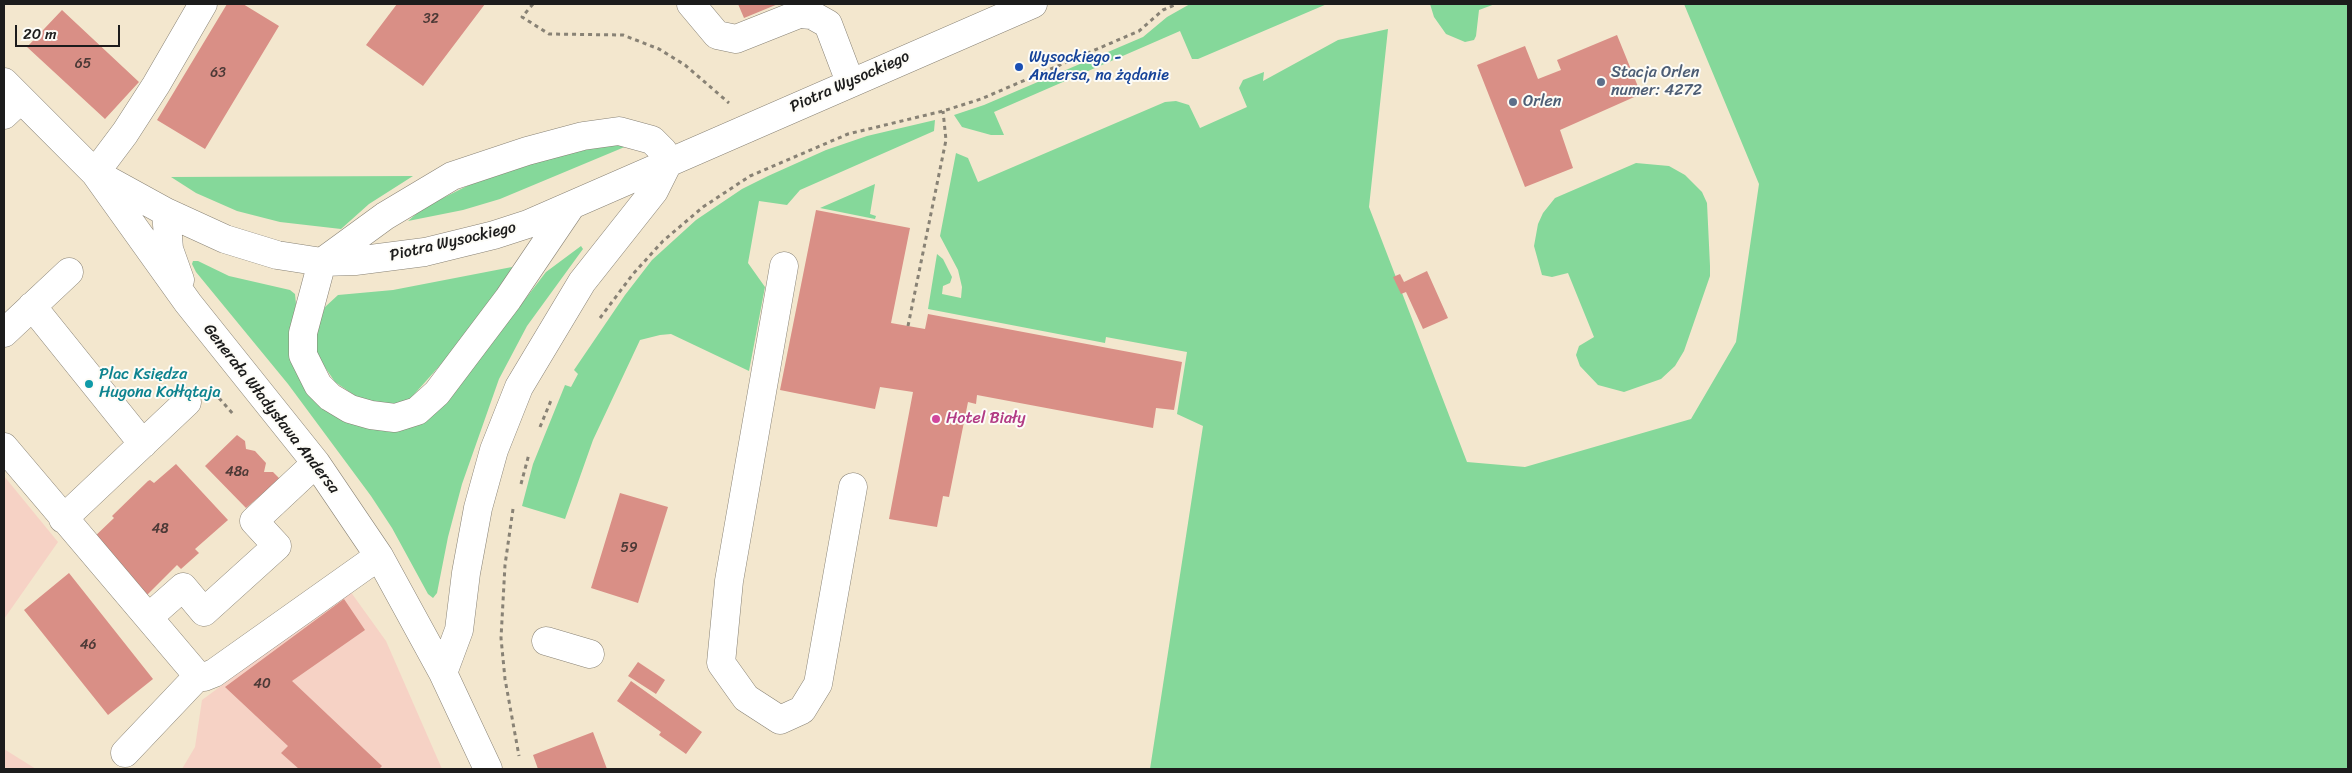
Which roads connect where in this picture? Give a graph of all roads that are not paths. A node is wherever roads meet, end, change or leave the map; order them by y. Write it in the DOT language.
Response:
graph roads {
  1 [pos="203,4"];
  2 [pos="691,4"];
  3 [pos="1033,4"];
  4 [pos="850,82"];
  5 [pos="10,99"];
  6 [pos="668,162"];
  7 [pos="95,173"];
  8 [pos="571,206"];
  9 [pos="166,212"];
  10 [pos="322,262"];
  11 [pos="784,266"];
  12 [pos="68,272"];
  13 [pos="188,303"];
  14 [pos="32,306"];
  15 [pos="4,333"];
  16 [pos="187,402"];
  17 [pos="143,444"];
  18 [pos="4,448"];
  19 [pos="316,462"];
  20 [pos="853,486"];
  21 [pos="63,519"];
  22 [pos="379,556"];
  23 [pos="149,616"];
  24 [pos="546,641"];
  25 [pos="590,654"];
  26 [pos="442,673"];
  27 [pos="198,676"];
  28 [pos="125,752"];
  29 [pos="488,769"];
  1 -- 7 [label="street"];
  2 -- 4 [label="street"];
  3 -- 4 [label="street, Piotra Wysockiego"];
  4 -- 6 [label="street, Piotra Wysockiego"];
  5 -- 7 [label="street, Generała Władysława Andersa"];
  6 -- 8 [label="street, Piotra Wysockiego"];
  6 -- 10 [label="street"];
  6 -- 26 [label="street"];
  7 -- 9 [label="street, Piotra Wysockiego"];
  7 -- 13 [label="street, Generała Władysława Andersa"];
  8 -- 10 [label="street, Piotra Wysockiego"];
  8 -- 10 [label="street"];
  9 -- 10 [label="street, Piotra Wysockiego"];
  9 -- 13 [label="street"];
  11 -- 20 [label="street"];
  12 -- 14 [label="street"];
  13 -- 19 [label="street, Generała Władysława Andersa"];
  14 -- 15 [label="street"];
  14 -- 17 [label="street"];
  16 -- 17 [label="street"];
  17 -- 21 [label="street"];
  18 -- 21 [label="street"];
  19 -- 22 [label="street, Generała Władysława Andersa"];
  19 -- 23 [label="street"];
  21 -- 23 [label="street"];
  22 -- 26 [label="street, Generała Władysława Andersa"];
  22 -- 27 [label="street"];
  23 -- 27 [label="street"];
  24 -- 25 [label="street"];
  26 -- 29 [label="street, Generała Władysława Andersa"];
  27 -- 28 [label="street"];
}
